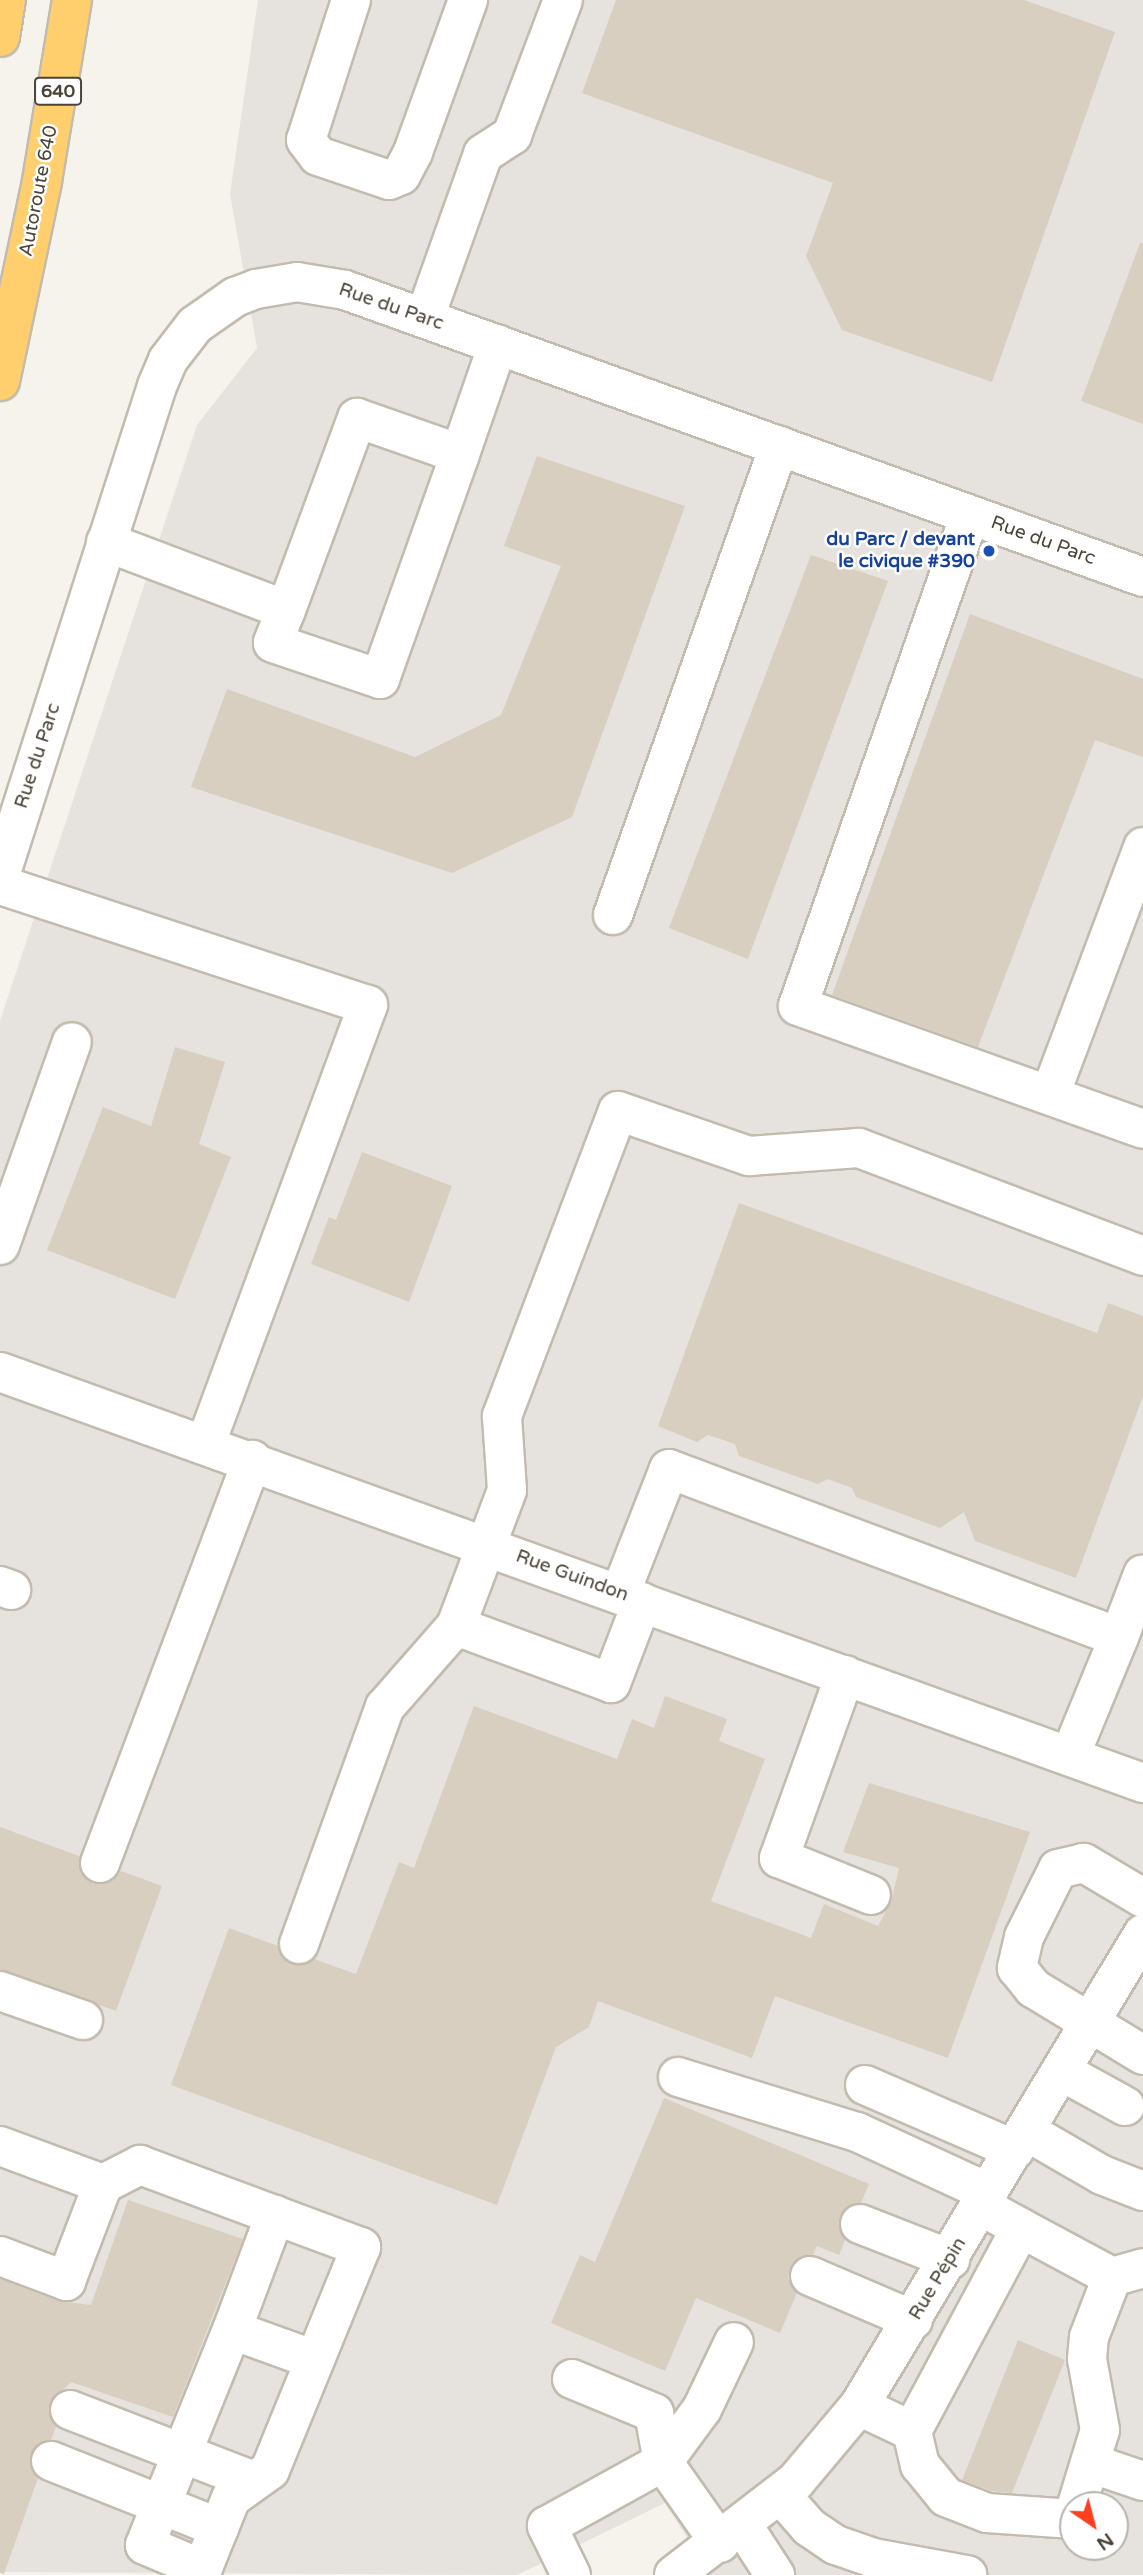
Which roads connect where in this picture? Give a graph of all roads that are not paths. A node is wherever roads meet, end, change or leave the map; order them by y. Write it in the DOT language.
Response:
graph roads {
  1 [pos="6,0"];
  2 [pos="72,0"];
  3 [pos="351,0"];
  4 [pos="468,0"];
  5 [pos="563,0"];
  6 [pos="0,37"];
  7 [pos="425,317"];
  8 [pos="498,344"];
  9 [pos="0,381"];
  10 [pos="779,446"];
  11 [pos="460,454"];
  12 [pos="970,515"];
  13 [pos="106,542"];
  14 [pos="1143,577"];
  15 [pos="286,610"];
  16 [pos="1143,847"];
  17 [pos="0,876"];
  18 [pos="0,885"];
  19 [pos="613,915"];
  20 [pos="72,1042"];
  21 [pos="1050,1095"];
  22 [pos="1143,1129"];
  23 [pos="0,1245"];
  24 [pos="1143,1255"];
  25 [pos="0,1372"];
  26 [pos="206,1443"];
  27 [pos="252,1461"];
  28 [pos="489,1546"];
  29 [pos="1143,1574"];
  30 [pos="631,1598"];
  31 [pos="456,1626"];
  32 [pos="1119,1637"];
  33 [pos="845,1675"];
  34 [pos="1070,1756"];
  35 [pos="1143,1783"];
  36 [pos="100,1863"];
  37 [pos="871,1895"];
  38 [pos="1143,1898"];
  39 [pos="1143,1934"];
  40 [pos="299,1944"];
  41 [pos="1130,1985"];
  42 [pos="0,1991"];
  43 [pos="83,2020"];
  44 [pos="1090,2023"];
  45 [pos="1143,2055"];
  46 [pos="1061,2071"];
  47 [pos="678,2077"];
  48 [pos="866,2085"];
  49 [pos="1125,2106"];
  50 [pos="1020,2140"];
  51 [pos="0,2146"];
  52 [pos="103,2185"];
  53 [pos="1143,2191"];
  54 [pos="985,2199"];
  55 [pos="275,2215"];
  56 [pos="860,2224"];
  57 [pos="1021,2228"];
  58 [pos="0,2256"];
  59 [pos="950,2259"];
  60 [pos="1128,2273"];
  61 [pos="810,2276"];
  62 [pos="913,2320"];
  63 [pos="232,2330"];
  64 [pos="734,2342"];
  65 [pos="315,2360"];
  66 [pos="572,2379"];
  67 [pos="859,2406"];
  68 [pos="70,2410"];
  69 [pos="912,2431"];
  70 [pos="182,2454"];
  71 [pos="51,2460"];
  72 [pos="663,2462"];
  73 [pos="1090,2463"];
  74 [pos="254,2482"];
  75 [pos="1143,2482"];
  76 [pos="1081,2491"];
  77 [pos="781,2495"];
  78 [pos="162,2504"];
  79 [pos="1059,2518"];
  80 [pos="219,2528"];
  81 [pos="731,2534"];
  82 [pos="893,2569"];
  83 [pos="201,2572"];
  84 [pos="570,2575"];
  85 [pos="674,2575"];
  86 [pos="775,2575"];
  87 [pos="967,2575"];
  1 -- 6 [label="highway"];
  2 -- 9 [label="highway, Autoroute 640 / 640"];
  3 -- 4 [label="street"];
  5 -- 7 [label="street"];
  7 -- 8 [label="street, Rue du Parc"];
  7 -- 13 [label="street, Rue du Parc"];
  8 -- 10 [label="street, Rue du Parc"];
  8 -- 11 [label="street"];
  10 -- 12 [label="street, Rue du Parc"];
  10 -- 19 [label="street"];
  11 -- 15 [label="street"];
  11 -- 15 [label="street"];
  12 -- 14 [label="street, Rue du Parc"];
  12 -- 21 [label="street"];
  13 -- 15 [label="street"];
  13 -- 17 [label="street, Rue du Parc"];
  16 -- 21 [label="street"];
  18 -- 26 [label="street"];
  20 -- 23 [label="street"];
  21 -- 22 [label="street"];
  24 -- 28 [label="street"];
  25 -- 26 [label="street, Rue Guindon"];
  26 -- 27 [label="street, Rue Guindon"];
  27 -- 28 [label="street, Rue Guindon"];
  27 -- 36 [label="street"];
  28 -- 30 [label="street, Rue Guindon"];
  28 -- 31 [label="street"];
  29 -- 32 [label="street"];
  30 -- 31 [label="street"];
  30 -- 32 [label="street"];
  30 -- 33 [label="street, Rue Guindon"];
  31 -- 40 [label="street"];
  32 -- 34 [label="street"];
  33 -- 34 [label="street, Rue Guindon"];
  33 -- 37 [label="street"];
  34 -- 35 [label="street, Rue Guindon"];
  38 -- 44 [label="street"];
  39 -- 41 [label="street, Rue Pépin"];
  41 -- 44 [label="street, Rue Pépin"];
  42 -- 43 [label="street"];
  44 -- 45 [label="street"];
  44 -- 46 [label="street, Rue Pépin"];
  46 -- 49 [label="street"];
  46 -- 50 [label="street, Rue Pépin"];
  47 -- 54 [label="street"];
  48 -- 50 [label="street"];
  50 -- 53 [label="street"];
  50 -- 54 [label="street, Rue Pépin"];
  51 -- 52 [label="street"];
  52 -- 55 [label="street"];
  52 -- 58 [label="street"];
  54 -- 57 [label="street"];
  54 -- 59 [label="street, Rue Pépin"];
  55 -- 63 [label="street"];
  55 -- 65 [label="street"];
  56 -- 59 [label="street"];
  57 -- 60 [label="street"];
  57 -- 69 [label="street"];
  59 -- 62 [label="street, Rue Pépin"];
  60 -- 73 [label="street"];
  61 -- 62 [label="street"];
  62 -- 67 [label="street, Rue Pépin"];
  63 -- 65 [label="street"];
  63 -- 70 [label="street"];
  64 -- 72 [label="street"];
  65 -- 74 [label="street"];
  66 -- 72 [label="street"];
  67 -- 69 [label="street"];
  67 -- 77 [label="street, Rue Pépin"];
  68 -- 70 [label="street"];
  69 -- 79 [label="street"];
  70 -- 74 [label="street"];
  70 -- 78 [label="street"];
  71 -- 78 [label="street"];
  72 -- 81 [label="street"];
  72 -- 84 [label="street"];
  73 -- 75 [label="street"];
  73 -- 76 [label="street"];
  74 -- 80 [label="street"];
  77 -- 81 [label="street, Rue Pépin"];
  77 -- 82 [label="street"];
  78 -- 80 [label="street"];
  78 -- 83 [label="street"];
  80 -- 83 [label="street"];
  81 -- 85 [label="street, Rue Pépin"];
  81 -- 86 [label="street"];
  82 -- 87 [label="street"];
}
